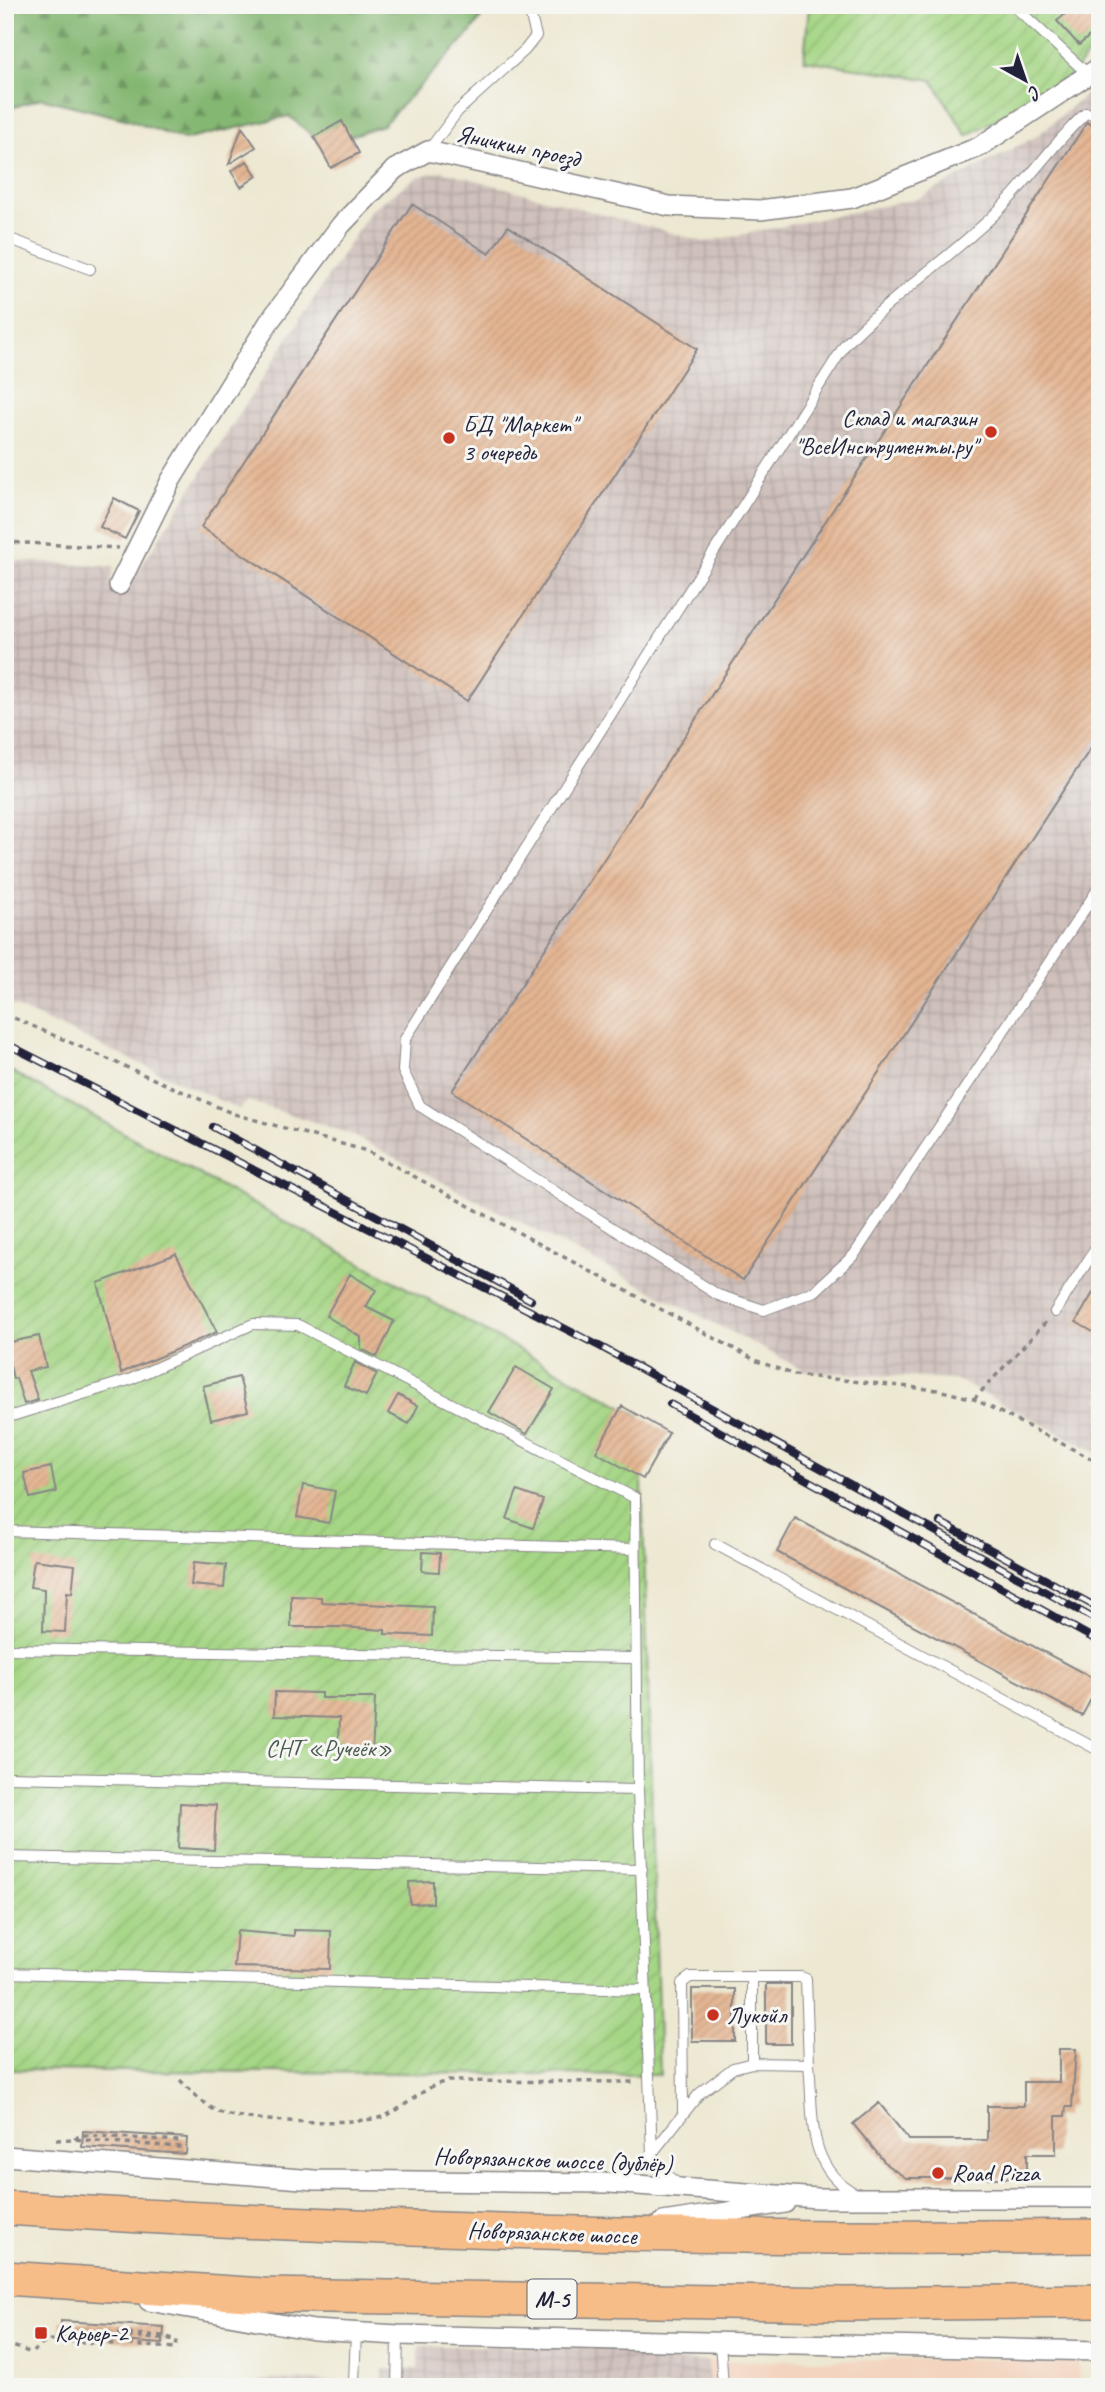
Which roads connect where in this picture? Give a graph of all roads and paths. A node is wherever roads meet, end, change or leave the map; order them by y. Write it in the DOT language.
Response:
graph roads {
  1 [pos="18,5"];
  2 [pos="528,5"];
  3 [pos="1013,5"];
  4 [pos="5,15"];
  5 [pos="1095,71"];
  6 [pos="1100,114"];
  7 [pos="428,151"];
  8 [pos="5,237"];
  9 [pos="90,269"];
  10 [pos="5,542"];
  11 [pos="135,549"];
  12 [pos="119,585"];
  13 [pos="1100,886"];
  14 [pos="5,1014"];
  15 [pos="1100,1242"];
  16 [pos="1055,1311"];
  17 [pos="974,1399"];
  18 [pos="5,1418"];
  19 [pos="1100,1463"];
  20 [pos="5,1531"];
  21 [pos="715,1544"];
  22 [pos="635,1549"];
  23 [pos="5,1649"];
  24 [pos="635,1658"];
  25 [pos="1100,1751"];
  26 [pos="5,1777"];
  27 [pos="638,1790"];
  28 [pos="5,1857"];
  29 [pos="642,1869"];
  30 [pos="5,1973"];
  31 [pos="752,1977"];
  32 [pos="645,1990"];
  33 [pos="752,2063"];
  34 [pos="809,2064"];
  35 [pos="180,2080"];
  36 [pos="648,2082"];
  37 [pos="683,2112"];
  38 [pos="72,2139"];
  39 [pos="83,2140"];
  40 [pos="652,2154"];
  41 [pos="5,2156"];
  42 [pos="610,2183"];
  43 [pos="696,2189"];
  44 [pos="818,2198"];
  45 [pos="1100,2198"];
  46 [pos="866,2199"];
  47 [pos="5,2201"];
  48 [pos="5,2208"];
  49 [pos="48,2211"];
  50 [pos="586,2234"];
  51 [pos="1100,2236"];
  52 [pos="5,2278"];
  53 [pos="69,2284"];
  54 [pos="1100,2301"];
  55 [pos="356,2332"];
  56 [pos="397,2335"];
  57 [pos="177,2340"];
  58 [pos="720,2341"];
  59 [pos="5,2343"];
  60 [pos="1100,2351"];
  61 [pos="354,2382"];
  62 [pos="397,2387"];
  63 [pos="723,2387"];
  1 -- 4 [label="path"];
  2 -- 7 [label="lane"];
  3 -- 5 [label="lane"];
  5 -- 7 [label="street, Яничкин проезд"];
  6 -- 13 [label="lane"];
  7 -- 11 [label="street, Яничкин проезд"];
  8 -- 9 [label="lane"];
  10 -- 11 [label="path"];
  11 -- 12 [label="street, Яничкин проезд"];
  14 -- 17 [label="path"];
  15 -- 16 [label="lane"];
  16 -- 17 [label="path"];
  17 -- 19 [label="path"];
  18 -- 22 [label="lane"];
  20 -- 22 [label="lane"];
  21 -- 25 [label="lane"];
  22 -- 24 [label="lane"];
  23 -- 24 [label="lane"];
  24 -- 27 [label="lane"];
  26 -- 27 [label="lane"];
  27 -- 29 [label="lane"];
  28 -- 29 [label="lane"];
  29 -- 32 [label="lane"];
  30 -- 32 [label="lane"];
  31 -- 33 [label="lane"];
  31 -- 34 [label="lane"];
  31 -- 37 [label="lane"];
  32 -- 36 [label="lane"];
  33 -- 34 [label="lane"];
  33 -- 37 [label="lane"];
  34 -- 46 [label="lane"];
  35 -- 36 [label="path"];
  36 -- 40 [label="lane"];
  37 -- 40 [label="lane"];
  38 -- 39 [label="path"];
  40 -- 42 [label="lane"];
  40 -- 43 [label="lane"];
  41 -- 42 [label="street, Новорязанское шоссе (дублёр)"];
  42 -- 43 [label="street, Новорязанское шоссе (дублёр)"];
  43 -- 44 [label="street, Новорязанское шоссе (дублёр)"];
  44 -- 46 [label="street, Новорязанское шоссе (дублёр)"];
  44 -- 50 [label="street"];
  45 -- 46 [label="street, Новорязанское шоссе (дублёр)"];
  47 -- 49 [label="street"];
  48 -- 49 [label="highway, Новорязанское шоссе"];
  49 -- 50 [label="highway, Новорязанское шоссе"];
  50 -- 51 [label="highway, Новорязанское шоссе"];
  52 -- 53 [label="highway, М-5"];
  53 -- 54 [label="highway, М-5"];
  53 -- 55 [label="street"];
  55 -- 56 [label="street"];
  55 -- 61 [label="lane"];
  56 -- 58 [label="street"];
  56 -- 62 [label="lane"];
  57 -- 57 [label="path"];
  57 -- 59 [label="path"];
  58 -- 60 [label="street"];
  58 -- 63 [label="lane"];
}
